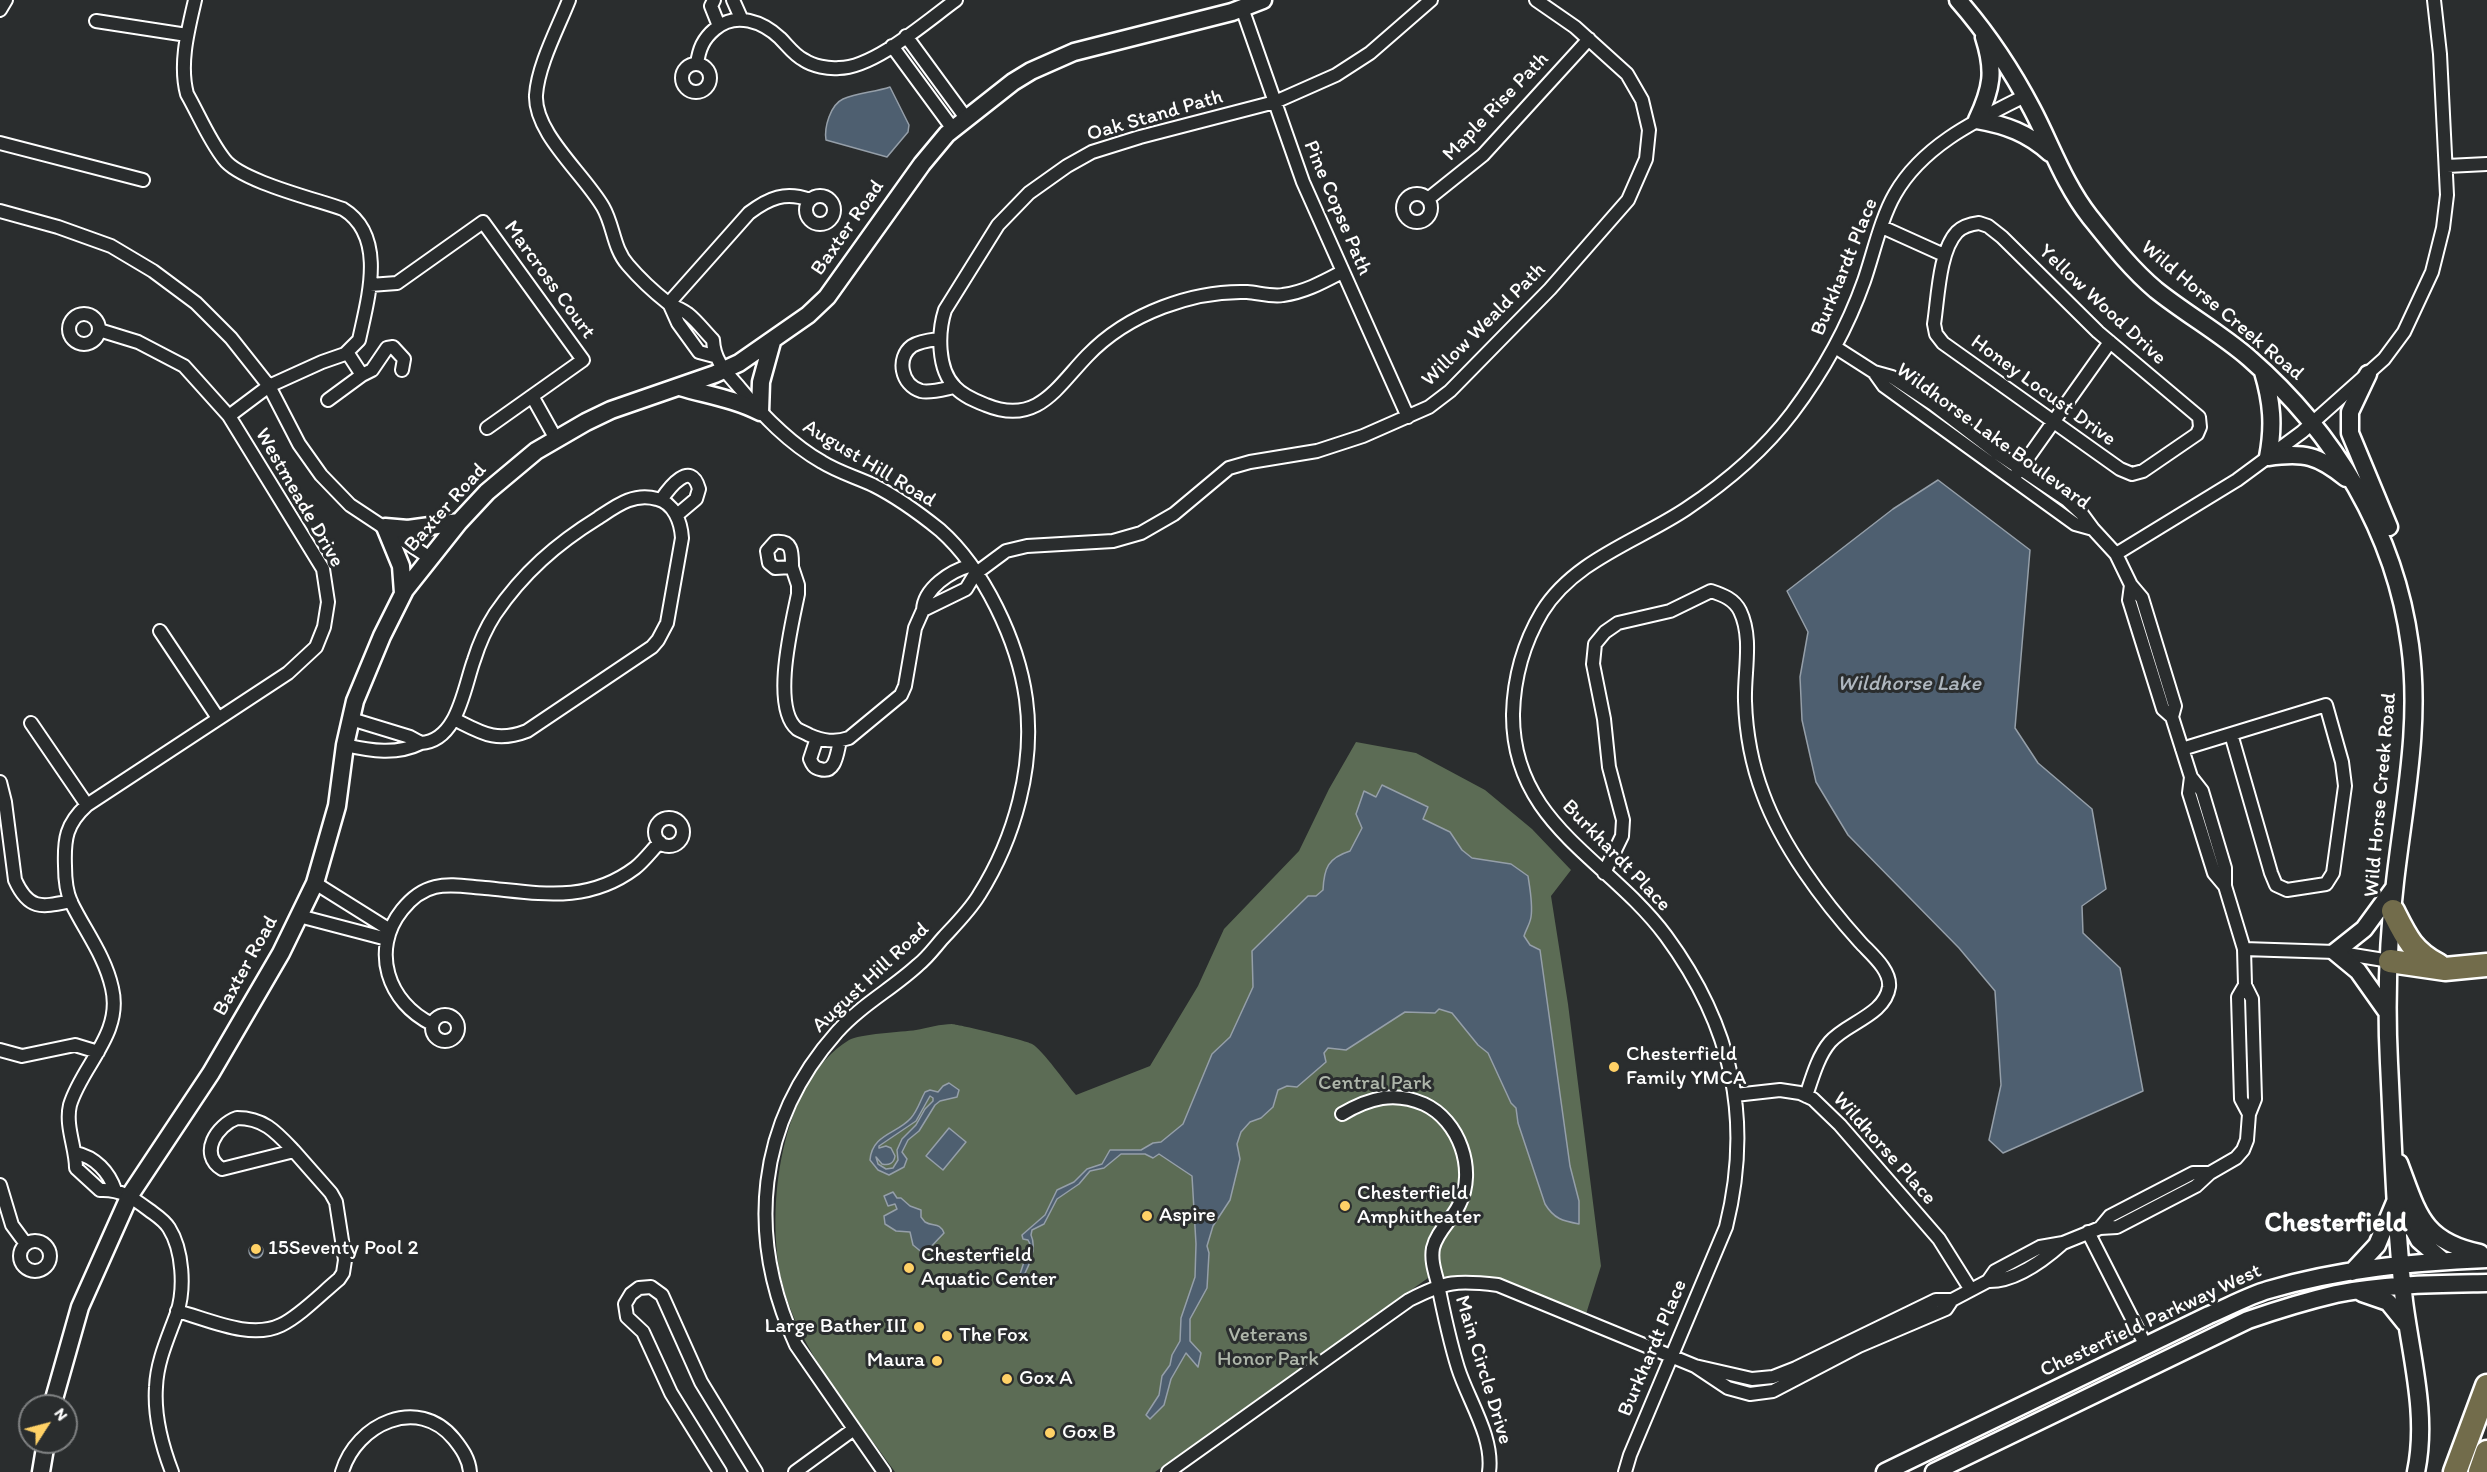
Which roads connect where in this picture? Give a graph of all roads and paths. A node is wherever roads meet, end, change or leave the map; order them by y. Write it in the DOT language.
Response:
graph roads {
  1 [pos="6,0"];
  2 [pos="195,0"];
  3 [pos="569,0"];
  4 [pos="714,0"];
  5 [pos="733,0"];
  6 [pos="956,0"];
  7 [pos="1263,0"];
  8 [pos="1431,0"];
  9 [pos="1536,0"];
  10 [pos="1958,0"];
  11 [pos="2434,0"];
  12 [pos="1242,8"];
  13 [pos="0,10"];
  14 [pos="741,18"];
  15 [pos="96,21"];
  16 [pos="719,26"];
  17 [pos="1980,26"];
  18 [pos="187,35"];
  19 [pos="906,36"];
  20 [pos="1589,39"];
  21 [pos="892,46"];
  22 [pos="698,64"];
  23 [pos="2025,96"];
  24 [pos="1275,102"];
  25 [pos="1977,120"];
  26 [pos="960,124"];
  27 [pos="0,142"];
  28 [pos="2053,156"];
  29 [pos="2487,164"];
  30 [pos="2447,166"];
  31 [pos="143,180"];
  32 [pos="1428,199"];
  33 [pos="810,200"];
  34 [pos="0,211"];
  35 [pos="1882,227"];
  36 [pos="1944,255"];
  37 [pos="1342,272"];
  38 [pos="370,285"];
  39 [pos="669,303"];
  40 [pos="99,330"];
  41 [pos="939,339"];
  42 [pos="772,342"];
  43 [pos="2110,342"];
  44 [pos="1835,347"];
  45 [pos="347,352"];
  46 [pos="714,356"];
  47 [pos="402,370"];
  48 [pos="725,370"];
  49 [pos="2262,371"];
  50 [pos="2368,374"];
  51 [pos="362,375"];
  52 [pos="269,386"];
  53 [pos="680,387"];
  54 [pos="954,387"];
  55 [pos="532,396"];
  56 [pos="328,400"];
  57 [pos="760,412"];
  58 [pos="229,416"];
  59 [pos="1408,417"];
  60 [pos="2052,421"];
  61 [pos="2313,424"];
  62 [pos="487,428"];
  63 [pos="556,439"];
  64 [pos="2268,457"];
  65 [pos="2016,474"];
  66 [pos="2132,474"];
  67 [pos="2356,486"];
  68 [pos="661,500"];
  69 [pos="676,515"];
  70 [pos="459,522"];
  71 [pos="385,527"];
  72 [pos="2116,554"];
  73 [pos="2388,554"];
  74 [pos="430,558"];
  75 [pos="792,567"];
  76 [pos="972,570"];
  77 [pos="404,593"];
  78 [pos="923,610"];
  79 [pos="160,631"];
  80 [pos="218,718"];
  81 [pos="351,719"];
  82 [pos="454,719"];
  83 [pos="31,723"];
  84 [pos="2231,734"];
  85 [pos="817,738"];
  86 [pos="840,741"];
  87 [pos="421,743"];
  88 [pos="345,745"];
  89 [pos="2182,749"];
  90 [pos="0,782"];
  91 [pos="87,805"];
  92 [pos="660,842"];
  93 [pos="1604,873"];
  94 [pos="315,884"];
  95 [pos="2394,887"];
  96 [pos="71,901"];
  97 [pos="2392,911"];
  98 [pos="299,916"];
  99 [pos="388,935"];
  100 [pos="2244,949"];
  101 [pos="2335,952"];
  102 [pos="2391,961"];
  103 [pos="2487,965"];
  104 [pos="2445,969"];
  105 [pos="2387,1012"];
  106 [pos="432,1024"];
  107 [pos="0,1051"];
  108 [pos="98,1052"];
  109 [pos="1735,1095"];
  110 [pos="1806,1095"];
  111 [pos="1342,1114"];
  112 [pos="2394,1148"];
  113 [pos="294,1150"];
  114 [pos="0,1185"];
  115 [pos="122,1193"];
  116 [pos="2396,1198"];
  117 [pos="2094,1230"];
  118 [pos="26,1244"];
  119 [pos="2487,1254"];
  120 [pos="2487,1258"];
  121 [pos="2442,1261"];
  122 [pos="2402,1265"];
  123 [pos="2352,1272"];
  124 [pos="2487,1283"];
  125 [pos="1438,1286"];
  126 [pos="2403,1286"];
  127 [pos="1971,1290"];
  128 [pos="2355,1292"];
  129 [pos="177,1311"];
  130 [pos="2408,1326"];
  131 [pos="2146,1346"];
  132 [pos="1670,1357"];
  133 [pos="2155,1364"];
  134 [pos="2487,1386"];
  135 [pos="55,1394"];
  136 [pos="854,1430"];
  137 [pos="2487,1452"];
  138 [pos="44,1454"];
  139 [pos="1186,1466"];
  140 [pos="41,1472"];
  141 [pos="172,1472"];
  142 [pos="342,1472"];
  143 [pos="470,1472"];
  144 [pos="720,1472"];
  145 [pos="756,1472"];
  146 [pos="795,1472"];
  147 [pos="884,1472"];
  148 [pos="1168,1472"];
  149 [pos="1489,1472"];
  150 [pos="1625,1472"];
  151 [pos="1885,1472"];
  152 [pos="1934,1472"];
  153 [pos="2416,1472"];
  154 [pos="2455,1472"];
  155 [pos="2480,1472"];
  1 -- 13 [label="street"];
  2 -- 18 [label="street"];
  3 -- 39 [label="street"];
  4 -- 16 [label="street"];
  5 -- 14 [label="street"];
  6 -- 19 [label="street"];
  7 -- 12 [label="main road, Baxter Road"];
  8 -- 24 [label="street, Oak Stand Path"];
  9 -- 20 [label="street"];
  10 -- 17 [label="main road, Wild Horse Creek Road"];
  11 -- 30 [label="street"];
  12 -- 24 [label="street, Pine Copse Path"];
  12 -- 26 [label="main road, Baxter Road"];
  14 -- 16 [label="street"];
  14 -- 21 [label="street"];
  15 -- 18 [label="street"];
  16 -- 22 [label="street"];
  17 -- 23 [label="main road, Wild Horse Creek Road"];
  17 -- 25 [label="main road"];
  18 -- 38 [label="street"];
  19 -- 21 [label="street"];
  19 -- 26 [label="street"];
  20 -- 32 [label="street, Maple Rise Path"];
  20 -- 59 [label="street, Willow Weald Path"];
  21 -- 26 [label="street"];
  23 -- 25 [label="street, Burkhardt Place"];
  23 -- 28 [label="main road, Wild Horse Creek Road"];
  24 -- 37 [label="street, Pine Copse Path"];
  24 -- 41 [label="street, Oak Stand Path"];
  25 -- 28 [label="main road"];
  25 -- 35 [label="street, Burkhardt Place"];
  26 -- 42 [label="main road, Baxter Road"];
  27 -- 31 [label="street"];
  28 -- 49 [label="main road, Wild Horse Creek Road"];
  29 -- 30 [label="street"];
  30 -- 50 [label="street"];
  33 -- 39 [label="street"];
  34 -- 52 [label="street"];
  35 -- 36 [label="street"];
  35 -- 44 [label="street, Burkhardt Place"];
  36 -- 43 [label="street, Yellow Wood Drive"];
  36 -- 60 [label="street, Honey Locust Drive"];
  37 -- 54 [label="street"];
  37 -- 59 [label="street, Pine Copse Path"];
  38 -- 45 [label="street"];
  38 -- 55 [label="street, Marcross Court"];
  39 -- 46 [label="street"];
  39 -- 46 [label="street"];
  40 -- 58 [label="street"];
  41 -- 54 [label="street, Oak Stand Path"];
  41 -- 54 [label="street"];
  42 -- 48 [label="main road, Baxter Road"];
  42 -- 57 [label="main road"];
  43 -- 60 [label="street"];
  43 -- 66 [label="street, Yellow Wood Drive"];
  44 -- 65 [label="street, Wildhorse Lake Boulevard"];
  44 -- 93 [label="street, Burkhardt Place"];
  45 -- 51 [label="street"];
  45 -- 52 [label="street, Westmeade Drive"];
  46 -- 48 [label="street, August Hill Road"];
  47 -- 51 [label="street"];
  48 -- 53 [label="main road, Baxter Road"];
  48 -- 57 [label="street, August Hill Road"];
  49 -- 61 [label="main road, Wild Horse Creek Road"];
  49 -- 64 [label="main road"];
  50 -- 61 [label="street"];
  50 -- 73 [label="main road"];
  51 -- 56 [label="street"];
  52 -- 58 [label="street, Westmeade Drive"];
  52 -- 71 [label="street"];
  53 -- 57 [label="main road"];
  53 -- 63 [label="main road, Baxter Road"];
  55 -- 62 [label="street, Marcross Court"];
  55 -- 63 [label="street"];
  57 -- 76 [label="street, August Hill Road"];
  58 -- 80 [label="street, Westmeade Drive"];
  59 -- 76 [label="street, Willow Weald Path"];
  60 -- 65 [label="street"];
  60 -- 66 [label="street, Honey Locust Drive"];
  61 -- 64 [label="street"];
  61 -- 67 [label="main road, Wild Horse Creek Road"];
  63 -- 70 [label="main road, Baxter Road"];
  64 -- 67 [label="main road"];
  64 -- 72 [label="street"];
  65 -- 72 [label="street, Wildhorse Lake Boulevard"];
  67 -- 73 [label="main road, Wild Horse Creek Road"];
  68 -- 69 [label="street"];
  68 -- 69 [label="street"];
  68 -- 82 [label="street"];
  69 -- 82 [label="street"];
  70 -- 71 [label="main road"];
  70 -- 74 [label="main road, Baxter Road"];
  71 -- 74 [label="street"];
  71 -- 77 [label="main road"];
  72 -- 89 [label="street, Wildhorse Lake Boulevard"];
  73 -- 95 [label="main road, Wild Horse Creek Road"];
  74 -- 77 [label="main road, Baxter Road"];
  75 -- 85 [label="street"];
  76 -- 78 [label="street"];
  76 -- 78 [label="street"];
  76 -- 136 [label="street, August Hill Road"];
  77 -- 81 [label="main road, Baxter Road"];
  78 -- 86 [label="street"];
  79 -- 80 [label="street"];
  80 -- 91 [label="street, Westmeade Drive"];
  81 -- 87 [label="street"];
  81 -- 88 [label="main road, Baxter Road"];
  82 -- 87 [label="street"];
  83 -- 91 [label="street"];
  84 -- 84 [label="street"];
  84 -- 89 [label="street"];
  85 -- 86 [label="street"];
  85 -- 86 [label="street"];
  87 -- 88 [label="street"];
  88 -- 94 [label="main road, Baxter Road"];
  89 -- 100 [label="street, Wildhorse Lake Boulevard"];
  90 -- 96 [label="street"];
  91 -- 96 [label="street, Westmeade Drive"];
  92 -- 99 [label="street"];
  93 -- 109 [label="street, Burkhardt Place"];
  93 -- 110 [label="street"];
  94 -- 98 [label="main road, Baxter Road"];
  94 -- 99 [label="street"];
  95 -- 97 [label="main road, Wild Horse Creek Road"];
  95 -- 101 [label="main road"];
  96 -- 108 [label="street, Westmeade Drive"];
  97 -- 102 [label="main road, Wild Horse Creek Road"];
  97 -- 104 [label="highway"];
  98 -- 99 [label="street"];
  98 -- 115 [label="main road, Baxter Road"];
  99 -- 106 [label="street"];
  100 -- 101 [label="street"];
  100 -- 117 [label="street, Wildhorse Lake Boulevard"];
  101 -- 102 [label="street"];
  101 -- 105 [label="main road"];
  102 -- 104 [label="highway"];
  102 -- 105 [label="main road, Wild Horse Creek Road"];
  103 -- 104 [label="highway"];
  105 -- 112 [label="main road, Wild Horse Creek Road"];
  107 -- 108 [label="street"];
  108 -- 115 [label="street, Westmeade Drive"];
  109 -- 110 [label="street, Wildhorse Place"];
  109 -- 132 [label="street, Burkhardt Place"];
  110 -- 127 [label="street, Wildhorse Place"];
  111 -- 125 [label="street, Main Circle Drive"];
  112 -- 116 [label="main road, Wild Horse Creek Road"];
  112 -- 119 [label="main road"];
  113 -- 113 [label="street"];
  113 -- 129 [label="street"];
  114 -- 118 [label="street"];
  115 -- 129 [label="street, Westmeade Drive"];
  115 -- 135 [label="main road, Baxter Road"];
  116 -- 121 [label="main road"];
  116 -- 122 [label="main road, Wild Horse Creek Road"];
  116 -- 123 [label="main road"];
  117 -- 127 [label="street, Wildhorse Lake Boulevard"];
  117 -- 131 [label="street"];
  120 -- 121 [label="main road, Chesterfield Parkway West"];
  121 -- 122 [label="main road, Chesterfield Parkway West"];
  122 -- 123 [label="main road, Chesterfield Parkway West"];
  122 -- 126 [label="main road, Wild Horse Creek Road"];
  123 -- 131 [label="main road, Chesterfield Parkway West"];
  124 -- 126 [label="main road, Chesterfield Parkway West"];
  125 -- 132 [label="street, Wildhorse Lake Boulevard"];
  125 -- 139 [label="street, Wildhorse Lake Boulevard"];
  125 -- 149 [label="street, Main Circle Drive"];
  126 -- 128 [label="main road, Chesterfield Parkway West"];
  126 -- 130 [label="main road, Wild Horse Creek Road"];
  127 -- 132 [label="street, Wildhorse Lake Boulevard"];
  128 -- 130 [label="main road"];
  128 -- 133 [label="main road, Chesterfield Parkway West"];
  129 -- 141 [label="street, Westmeade Drive"];
  130 -- 153 [label="main road, Wild Horse Creek Road"];
  131 -- 133 [label="main road"];
  131 -- 151 [label="main road, Chesterfield Parkway West"];
  132 -- 150 [label="street, Burkhardt Place"];
  133 -- 152 [label="main road, Chesterfield Parkway West"];
  134 -- 154 [label="highway"];
  136 -- 146 [label="street"];
  136 -- 147 [label="street, August Hill Road"];
  137 -- 155 [label="highway"];
  138 -- 140 [label="main road"];
  139 -- 148 [label="street, Wildhorse Lake Boulevard"];
  142 -- 143 [label="street"];
  144 -- 145 [label="street"];
}
